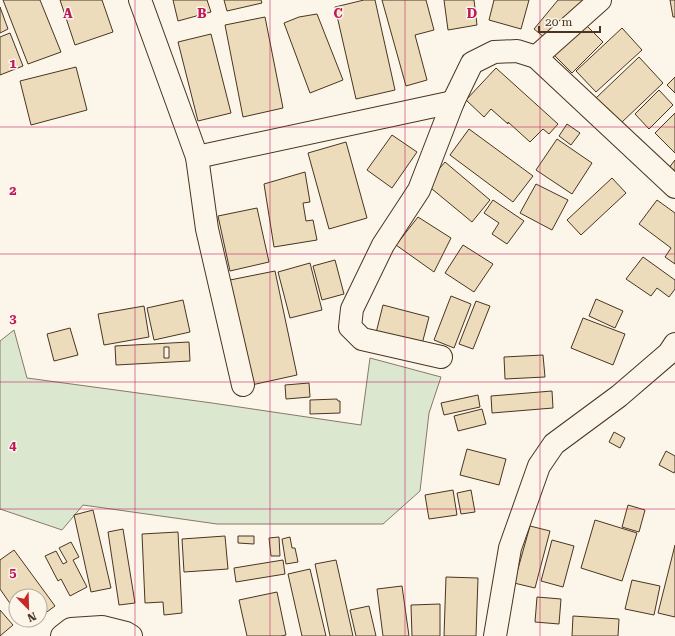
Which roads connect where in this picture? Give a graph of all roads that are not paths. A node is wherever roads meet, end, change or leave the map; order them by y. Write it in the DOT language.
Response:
graph roads {
  1 [pos="140,0"];
  2 [pos="600,0"];
  3 [pos="536,57"];
  4 [pos="453,102"];
  5 [pos="197,157"];
  6 [pos="675,187"];
  7 [pos="675,344"];
  8 [pos="441,357"];
  9 [pos="243,385"];
  10 [pos="62,636"];
  11 [pos="131,636"];
  12 [pos="495,636"];
  1 -- 5 [label="street"];
  2 -- 3 [label="street"];
  3 -- 4 [label="street"];
  3 -- 6 [label="street"];
  4 -- 5 [label="street"];
  4 -- 8 [label="street"];
  5 -- 9 [label="street"];
  7 -- 12 [label="street"];
  10 -- 11 [label="street"];
}
